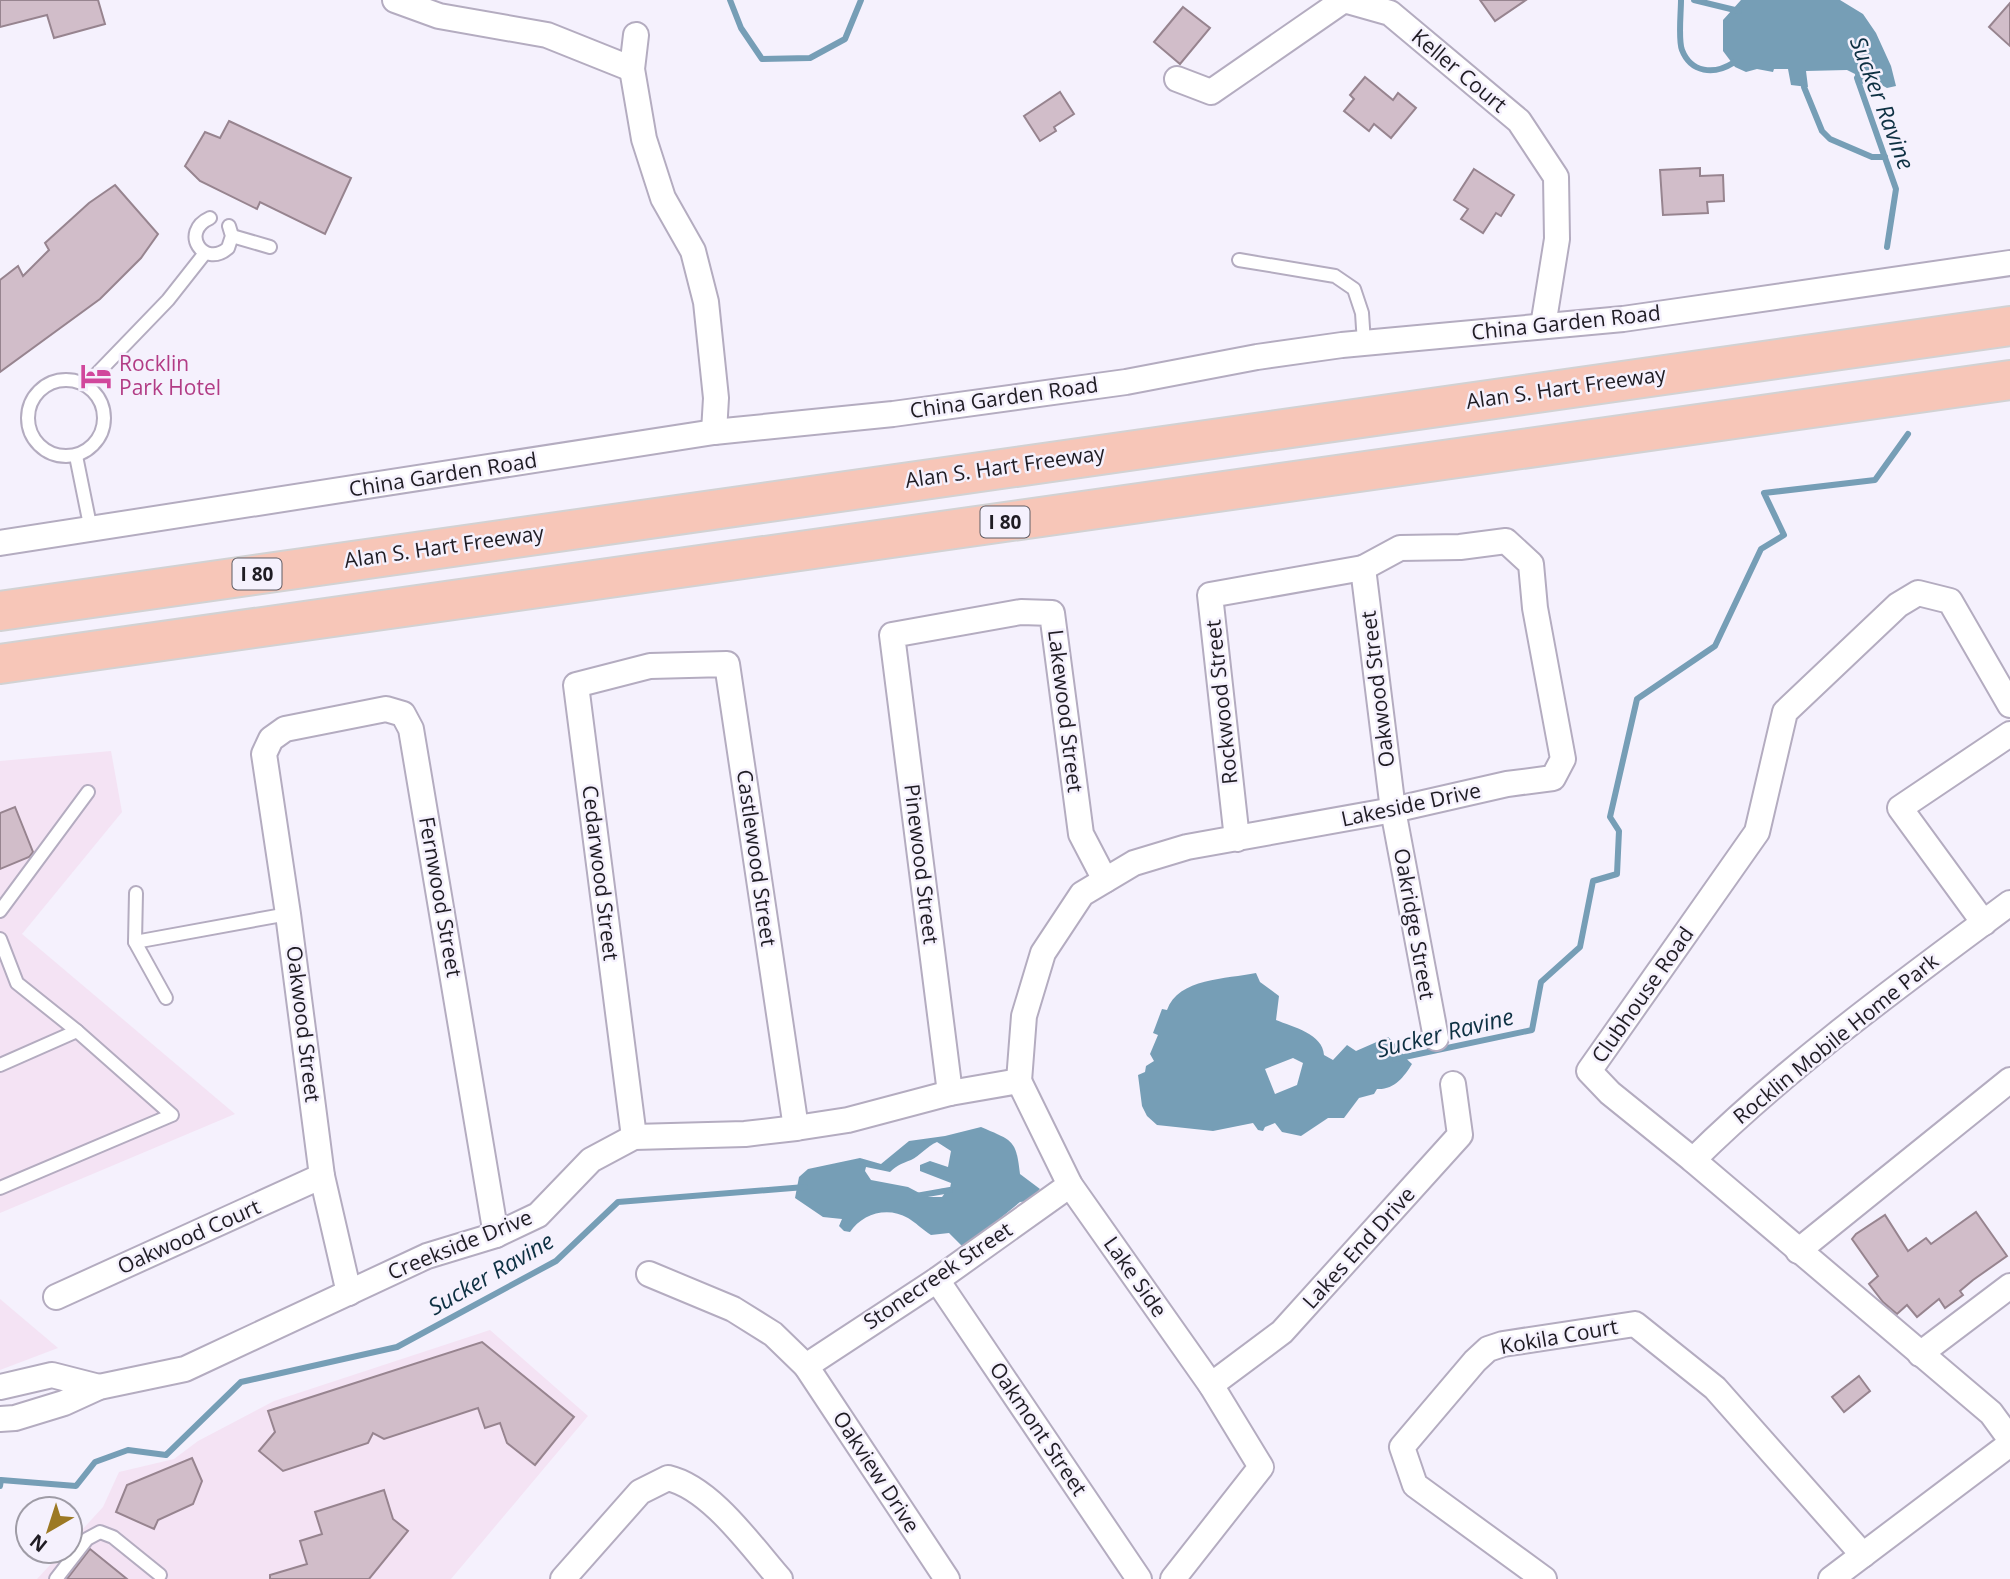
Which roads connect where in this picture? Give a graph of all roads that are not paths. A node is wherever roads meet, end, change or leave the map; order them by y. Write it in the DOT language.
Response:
graph roads {
  1 [pos="395,0"];
  2 [pos="636,35"];
  3 [pos="632,69"];
  4 [pos="1177,79"];
  5 [pos="210,218"];
  6 [pos="270,247"];
  7 [pos="205,253"];
  8 [pos="1238,260"];
  9 [pos="2010,263"];
  10 [pos="1543,326"];
  11 [pos="2010,326"];
  12 [pos="1364,343"];
  13 [pos="2010,380"];
  14 [pos="86,385"];
  15 [pos="714,432"];
  16 [pos="76,456"];
  17 [pos="91,530"];
  18 [pos="0,543"];
  19 [pos="1363,568"];
  20 [pos="0,611"];
  21 [pos="892,635"];
  22 [pos="0,664"];
  23 [pos="650,666"];
  24 [pos="2010,705"];
  25 [pos="2010,734"];
  26 [pos="264,754"];
  27 [pos="89,792"];
  28 [pos="1393,810"];
  29 [pos="1237,839"];
  30 [pos="1105,880"];
  31 [pos="136,893"];
  32 [pos="2010,904"];
  33 [pos="0,911"];
  34 [pos="289,914"];
  35 [pos="1984,923"];
  36 [pos="0,939"];
  37 [pos="135,942"];
  38 [pos="166,998"];
  39 [pos="77,1031"];
  40 [pos="1436,1038"];
  41 [pos="0,1065"];
  42 [pos="2010,1080"];
  43 [pos="1018,1081"];
  44 [pos="1453,1084"];
  45 [pos="950,1093"];
  46 [pos="796,1128"];
  47 [pos="634,1136"];
  48 [pos="1693,1160"];
  49 [pos="322,1177"];
  50 [pos="1070,1185"];
  51 [pos="0,1188"];
  52 [pos="496,1235"];
  53 [pos="1798,1251"];
  54 [pos="649,1274"];
  55 [pos="937,1280"];
  56 [pos="2010,1286"];
  57 [pos="349,1293"];
  58 [pos="55,1297"];
  59 [pos="1920,1354"];
  60 [pos="806,1366"];
  61 [pos="1211,1385"];
  62 [pos="0,1387"];
  63 [pos="99,1387"];
  64 [pos="0,1419"];
  65 [pos="2010,1441"];
  66 [pos="1863,1555"];
  67 [pos="160,1575"];
  68 [pos="56,1579"];
  69 [pos="564,1579"];
  70 [pos="780,1579"];
  71 [pos="947,1579"];
  72 [pos="1139,1579"];
  73 [pos="1173,1579"];
  74 [pos="1545,1579"];
  75 [pos="1831,1579"];
  1 -- 3 [label="street"];
  2 -- 3 [label="street"];
  3 -- 15 [label="street"];
  4 -- 10 [label="street, Keller Court"];
  5 -- 7 [label="lane"];
  6 -- 7 [label="lane"];
  7 -- 14 [label="lane"];
  8 -- 12 [label="lane"];
  9 -- 10 [label="street, China Garden Road"];
  10 -- 12 [label="street, China Garden Road"];
  11 -- 20 [label="highway, Alan S. Hart Freeway / I 80"];
  12 -- 15 [label="street, China Garden Road"];
  13 -- 22 [label="highway, I 80"];
  14 -- 16 [label="lane"];
  14 -- 16 [label="lane"];
  15 -- 17 [label="street, China Garden Road"];
  16 -- 17 [label="lane"];
  17 -- 18 [label="street, China Garden Road"];
  19 -- 28 [label="street, Oakwood Street"];
  19 -- 28 [label="street, Lakeside Drive"];
  19 -- 29 [label="street, Rockwood Street"];
  21 -- 30 [label="street, Lakewood Street"];
  21 -- 45 [label="street, Pinewood Street"];
  23 -- 46 [label="street, Castlewood Street"];
  23 -- 47 [label="street, Cedarwood Street"];
  24 -- 48 [label="street, Clubhouse Road"];
  25 -- 35 [label="street"];
  26 -- 34 [label="street, Oakwood Street"];
  26 -- 52 [label="street, Fernwood Street"];
  27 -- 33 [label="lane"];
  28 -- 29 [label="street, Lakeside Drive"];
  28 -- 40 [label="street, Oakridge Street"];
  29 -- 30 [label="street, Lakeside Drive"];
  30 -- 43 [label="street, Lakeside Drive"];
  31 -- 37 [label="lane"];
  32 -- 35 [label="street, Rocklin Mobile Home Park"];
  34 -- 37 [label="lane"];
  34 -- 49 [label="street, Oakwood Street"];
  35 -- 48 [label="street, Rocklin Mobile Home Park"];
  36 -- 39 [label="lane"];
  37 -- 38 [label="lane"];
  39 -- 41 [label="lane"];
  39 -- 51 [label="lane"];
  42 -- 53 [label="street"];
  43 -- 45 [label="street, Creekside Drive"];
  43 -- 50 [label="street, Lake Side"];
  44 -- 61 [label="street, Lakes End Drive"];
  45 -- 46 [label="street, Creekside Drive"];
  46 -- 47 [label="street, Creekside Drive"];
  47 -- 52 [label="street, Creekside Drive"];
  48 -- 53 [label="street, Clubhouse Road"];
  49 -- 57 [label="street, Oakwood Street"];
  49 -- 58 [label="street, Oakwood Court"];
  50 -- 55 [label="street, Stonecreek Street"];
  50 -- 61 [label="street, Lake Side"];
  52 -- 57 [label="street, Creekside Drive"];
  53 -- 59 [label="street, Clubhouse Road"];
  54 -- 60 [label="street, Oakview Drive"];
  55 -- 60 [label="street, Stonecreek Street"];
  55 -- 72 [label="street, Oakmont Street"];
  56 -- 59 [label="street"];
  57 -- 63 [label="street, Creekside Drive"];
  59 -- 65 [label="street, Clubhouse Road"];
  60 -- 71 [label="street, Oakview Drive"];
  61 -- 73 [label="street, Lake Side"];
  62 -- 63 [label="street, Creekside Drive"];
  63 -- 64 [label="street, Creekside Drive"];
  65 -- 66 [label="street"];
  66 -- 74 [label="street, Kokila Court"];
  66 -- 75 [label="street"];
  67 -- 68 [label="lane"];
  69 -- 70 [label="street"];
}
